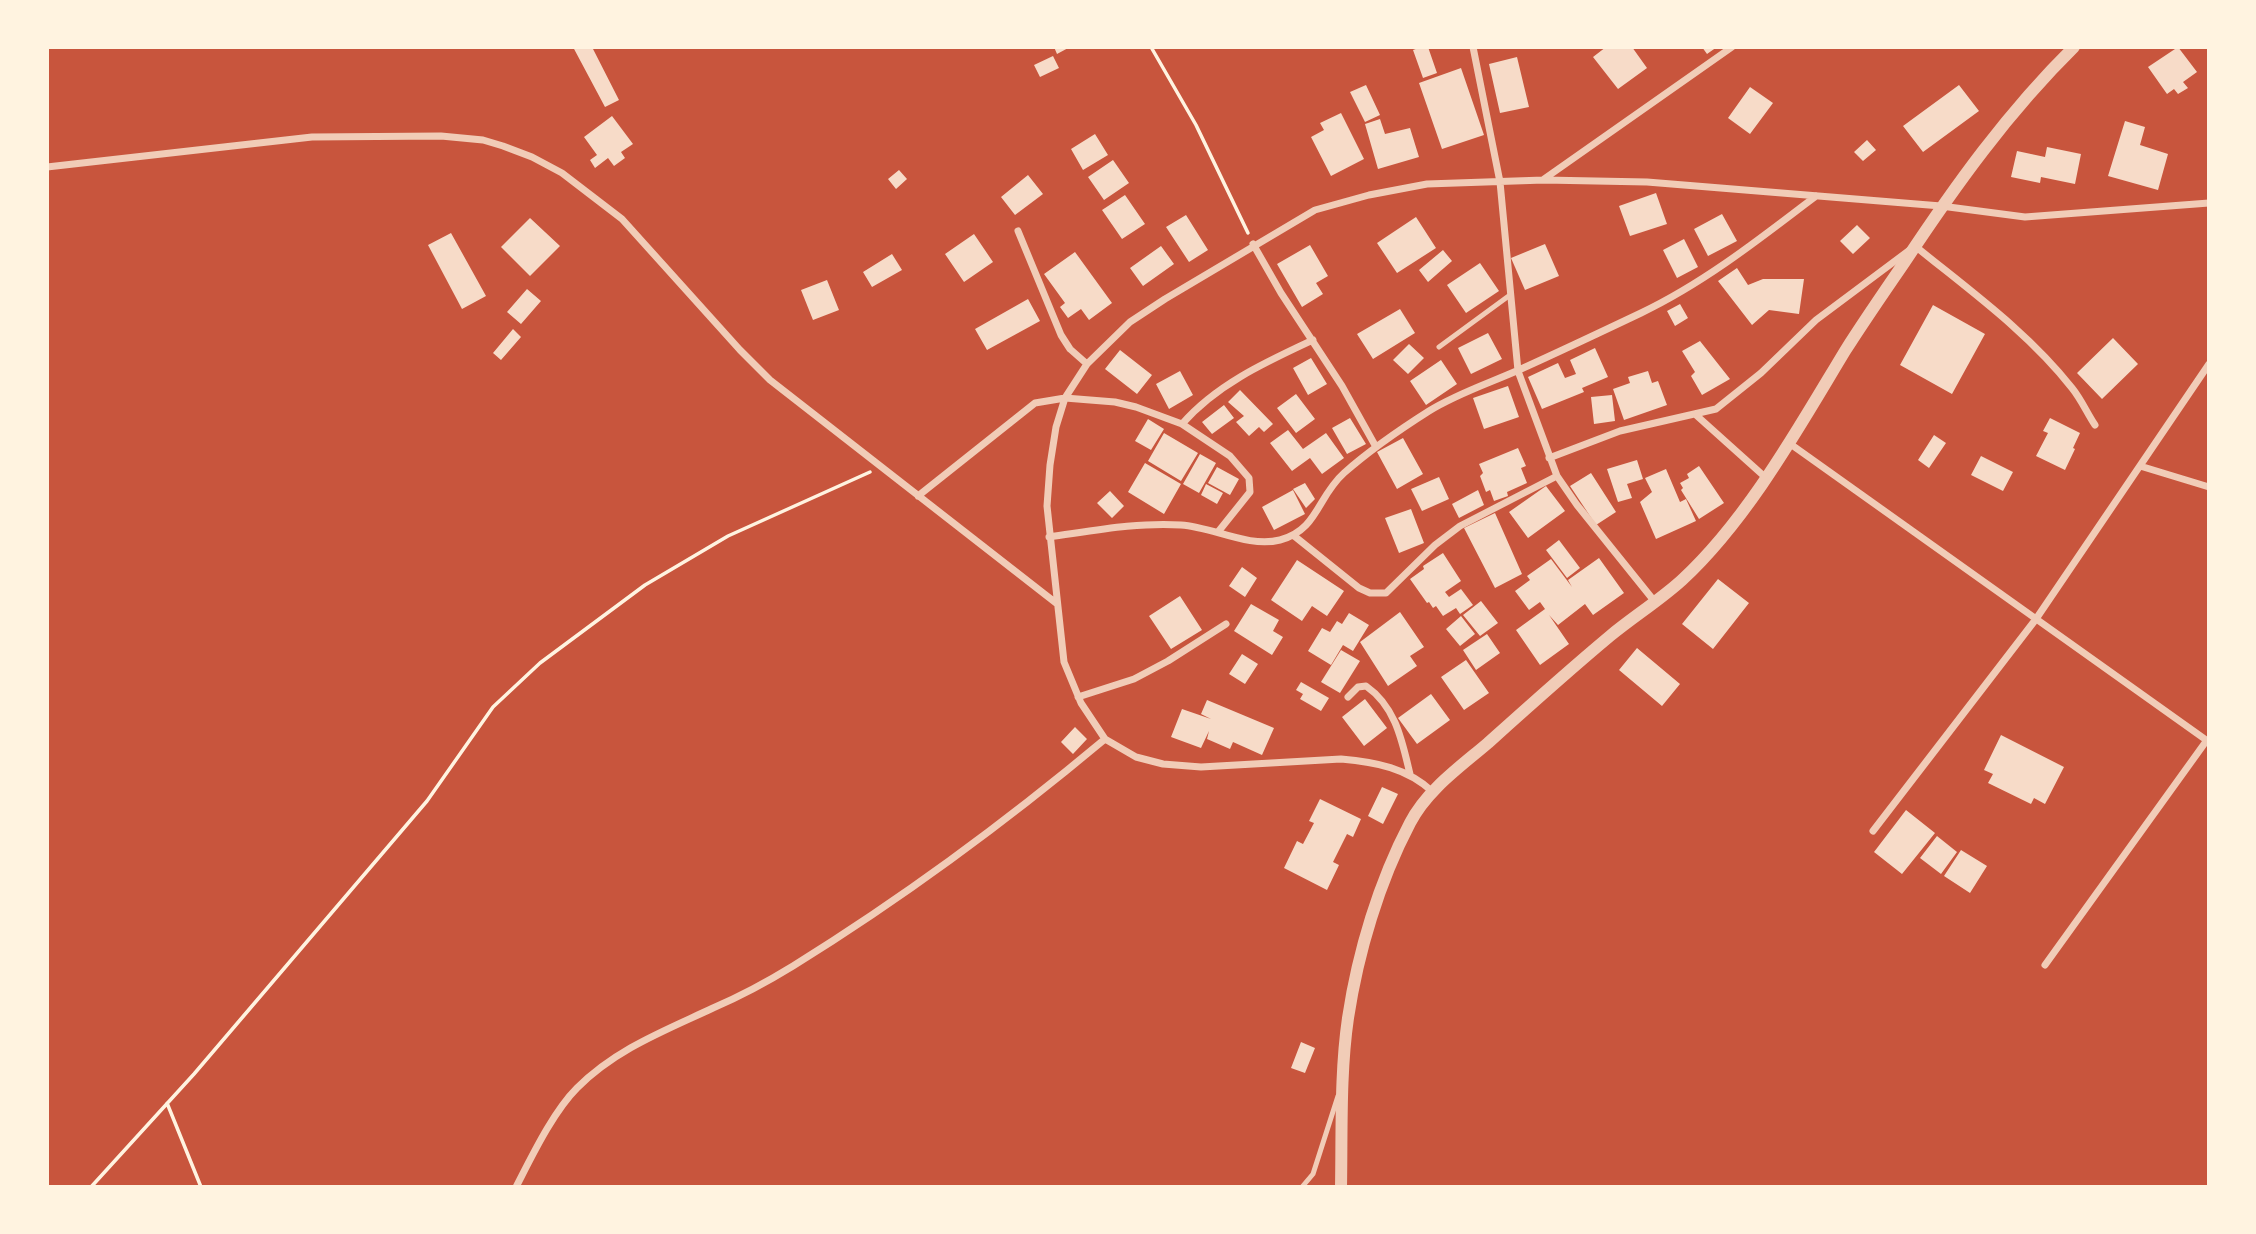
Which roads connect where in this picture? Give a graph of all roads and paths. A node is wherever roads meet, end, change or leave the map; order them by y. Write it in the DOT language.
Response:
graph roads {
  1 [pos="1151,47"];
  2 [pos="1473,47"];
  3 [pos="1732,47"];
  4 [pos="2074,47"];
  5 [pos="47,167"];
  6 [pos="1544,180"];
  7 [pos="1500,182"];
  8 [pos="1817,195"];
  9 [pos="2209,203"];
  10 [pos="1941,206"];
  11 [pos="1018,231"];
  12 [pos="1253,244"];
  13 [pos="1915,246"];
  14 [pos="1510,295"];
  15 [pos="1313,340"];
  16 [pos="1439,347"];
  17 [pos="1087,363"];
  18 [pos="2209,364"];
  19 [pos="1518,370"];
  20 [pos="1066,398"];
  21 [pos="1696,415"];
  22 [pos="1182,424"];
  23 [pos="2095,425"];
  24 [pos="1788,443"];
  25 [pos="1376,447"];
  26 [pos="1549,458"];
  27 [pos="2140,466"];
  28 [pos="881,467"];
  29 [pos="1556,477"];
  30 [pos="1765,477"];
  31 [pos="2209,486"];
  32 [pos="918,496"];
  33 [pos="1218,532"];
  34 [pos="1293,536"];
  35 [pos="1049,537"];
  36 [pos="1655,602"];
  37 [pos="1056,603"];
  38 [pos="2036,619"];
  39 [pos="1226,624"];
  40 [pos="1078,697"];
  41 [pos="1348,697"];
  42 [pos="1105,739"];
  43 [pos="2208,741"];
  44 [pos="1410,774"];
  45 [pos="1433,792"];
  46 [pos="1873,831"];
  47 [pos="2045,965"];
  48 [pos="1343,1080"];
  49 [pos="167,1103"];
  50 [pos="91,1187"];
  51 [pos="201,1187"];
  52 [pos="516,1187"];
  53 [pos="1302,1187"];
  54 [pos="1341,1187"];
  1 -- 12 [label="path"];
  2 -- 7 [label="street"];
  3 -- 6 [label="street"];
  4 -- 10 [label="street"];
  5 -- 28 [label="street"];
  6 -- 7 [label="street"];
  6 -- 8 [label="street"];
  7 -- 12 [label="street"];
  7 -- 14 [label="street"];
  8 -- 10 [label="street"];
  8 -- 19 [label="street"];
  9 -- 10 [label="street"];
  10 -- 13 [label="street"];
  11 -- 17 [label="street"];
  12 -- 15 [label="street"];
  12 -- 17 [label="street"];
  13 -- 21 [label="street"];
  13 -- 23 [label="street"];
  13 -- 24 [label="street"];
  14 -- 16 [label="lane"];
  14 -- 19 [label="street"];
  15 -- 22 [label="street"];
  15 -- 25 [label="street"];
  17 -- 20 [label="street"];
  18 -- 27 [label="street"];
  19 -- 25 [label="street"];
  19 -- 26 [label="street"];
  20 -- 22 [label="street"];
  20 -- 32 [label="street"];
  20 -- 35 [label="street"];
  21 -- 26 [label="street"];
  21 -- 30 [label="street"];
  22 -- 33 [label="street"];
  24 -- 30 [label="street"];
  24 -- 38 [label="street"];
  25 -- 34 [label="street"];
  26 -- 29 [label="street"];
  27 -- 31 [label="street"];
  27 -- 38 [label="street"];
  28 -- 32 [label="street"];
  28 -- 49 [label="path"];
  29 -- 34 [label="street"];
  29 -- 36 [label="street"];
  30 -- 36 [label="street"];
  32 -- 37 [label="street"];
  33 -- 34 [label="street"];
  33 -- 35 [label="street"];
  35 -- 37 [label="street"];
  36 -- 45 [label="street"];
  37 -- 40 [label="street"];
  38 -- 43 [label="street"];
  38 -- 46 [label="street"];
  39 -- 40 [label="street"];
  40 -- 42 [label="street"];
  41 -- 44 [label="street"];
  42 -- 44 [label="street"];
  42 -- 52 [label="street"];
  43 -- 47 [label="street"];
  44 -- 45 [label="street"];
  45 -- 48 [label="street"];
  48 -- 53 [label="lane"];
  48 -- 54 [label="street"];
  49 -- 50 [label="path"];
  49 -- 51 [label="path"];
}
